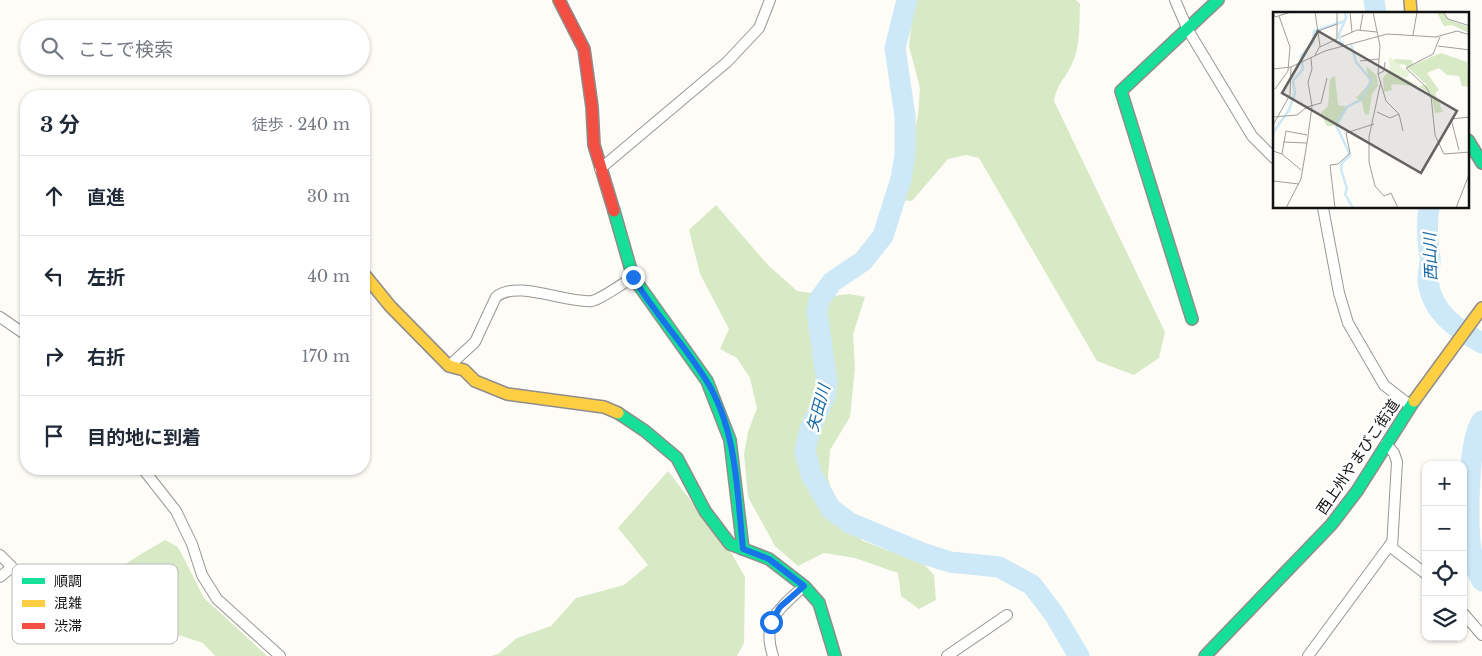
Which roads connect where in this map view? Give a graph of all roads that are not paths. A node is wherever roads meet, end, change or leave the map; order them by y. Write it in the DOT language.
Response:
graph roads {
  1 [pos="560,0"];
  2 [pos="770,0"];
  3 [pos="1175,0"];
  4 [pos="1218,0"];
  5 [pos="1188,30"];
  6 [pos="1470,143"];
  7 [pos="1273,157"];
  8 [pos="1482,163"];
  9 [pos="600,169"];
  10 [pos="1323,209"];
  11 [pos="633,277"];
  12 [pos="370,281"];
  13 [pos="1482,308"];
  14 [pos="0,317"];
  15 [pos="1192,319"];
  16 [pos="20,331"];
  17 [pos="449,366"];
  18 [pos="1411,406"];
  19 [pos="1386,444"];
  20 [pos="148,475"];
  21 [pos="1392,542"];
  22 [pos="743,549"];
  23 [pos="0,555"];
  24 [pos="1422,571"];
  25 [pos="0,577"];
  26 [pos="804,586"];
  27 [pos="1007,615"];
  28 [pos="1467,618"];
  29 [pos="1482,635"];
  30 [pos="280,656"];
  31 [pos="773,656"];
  32 [pos="835,656"];
  33 [pos="947,656"];
  34 [pos="1205,656"];
  35 [pos="1308,656"];
  1 -- 9 [label="main road"];
  2 -- 9 [label="street"];
  3 -- 5 [label="street"];
  4 -- 5 [label="main road"];
  5 -- 7 [label="street"];
  5 -- 15 [label="main road"];
  6 -- 8 [label="main road"];
  9 -- 11 [label="main road"];
  10 -- 18 [label="street"];
  11 -- 17 [label="street"];
  11 -- 22 [label="main road"];
  12 -- 17 [label="main road"];
  13 -- 18 [label="main road, 西上州やまびこ街道"];
  14 -- 16 [label="street"];
  17 -- 22 [label="main road"];
  18 -- 19 [label="main road, 西上州やまびこ街道"];
  19 -- 21 [label="street"];
  19 -- 34 [label="main road, 西上州やまびこ街道"];
  20 -- 30 [label="street"];
  21 -- 24 [label="street"];
  21 -- 35 [label="street"];
  22 -- 26 [label="main road"];
  23 -- 25 [label="street"];
  26 -- 31 [label="street"];
  26 -- 32 [label="main road"];
  27 -- 33 [label="street"];
  28 -- 29 [label="street"];
}
